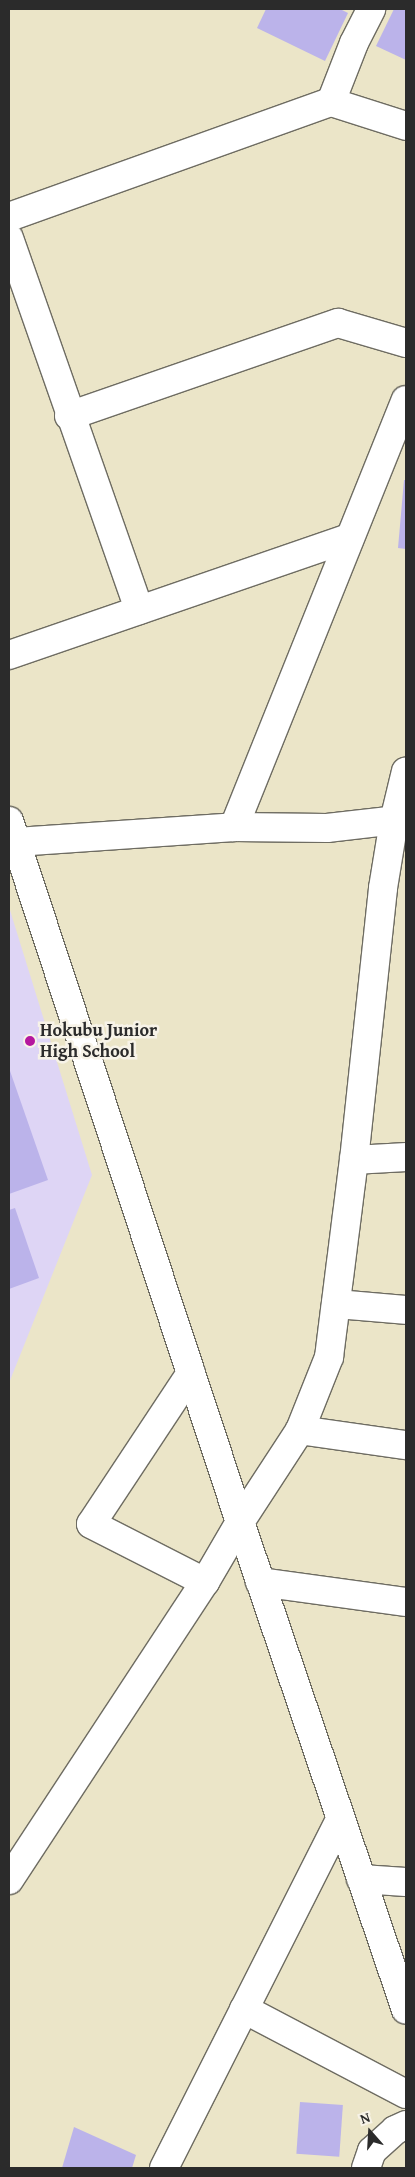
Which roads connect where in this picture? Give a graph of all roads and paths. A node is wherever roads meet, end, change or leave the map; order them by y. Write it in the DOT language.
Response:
graph roads {
  1 [pos="371,9"];
  2 [pos="331,102"];
  3 [pos="406,126"];
  4 [pos="9,218"];
  5 [pos="9,238"];
  6 [pos="406,343"];
  7 [pos="406,400"];
  8 [pos="69,416"];
  9 [pos="349,538"];
  10 [pos="139,610"];
  11 [pos="9,655"];
  12 [pos="406,771"];
  13 [pos="400,820"];
  14 [pos="234,826"];
  15 [pos="12,832"];
  16 [pos="406,1157"];
  17 [pos="354,1160"];
  18 [pos="336,1304"];
  19 [pos="406,1310"];
  20 [pos="191,1373"];
  21 [pos="300,1430"];
  22 [pos="406,1445"];
  23 [pos="240,1522"];
  24 [pos="205,1582"];
  25 [pos="260,1582"];
  26 [pos="406,1602"];
  27 [pos="340,1819"];
  28 [pos="361,1879"];
  29 [pos="9,1880"];
  30 [pos="406,1882"];
  31 [pos="244,2010"];
  32 [pos="406,2010"];
  33 [pos="406,2094"];
  34 [pos="406,2125"];
  35 [pos="164,2168"];
  36 [pos="366,2168"];
  1 -- 2 [label="street"];
  2 -- 3 [label="street"];
  2 -- 4 [label="street"];
  5 -- 8 [label="street"];
  6 -- 8 [label="street"];
  7 -- 9 [label="street"];
  8 -- 10 [label="street"];
  9 -- 10 [label="street"];
  9 -- 14 [label="street"];
  10 -- 11 [label="street"];
  12 -- 13 [label="street"];
  13 -- 14 [label="street"];
  13 -- 17 [label="street"];
  14 -- 15 [label="street"];
  15 -- 20 [label="street"];
  16 -- 17 [label="street"];
  17 -- 18 [label="street"];
  18 -- 19 [label="street"];
  18 -- 21 [label="street"];
  20 -- 23 [label="street"];
  20 -- 24 [label="street"];
  21 -- 22 [label="street"];
  21 -- 23 [label="street"];
  23 -- 24 [label="street"];
  23 -- 25 [label="street"];
  24 -- 29 [label="street"];
  25 -- 26 [label="street"];
  25 -- 27 [label="street"];
  27 -- 28 [label="street"];
  27 -- 31 [label="street"];
  28 -- 30 [label="street"];
  28 -- 32 [label="street"];
  31 -- 33 [label="street"];
  31 -- 35 [label="street"];
  34 -- 36 [label="street"];
}
